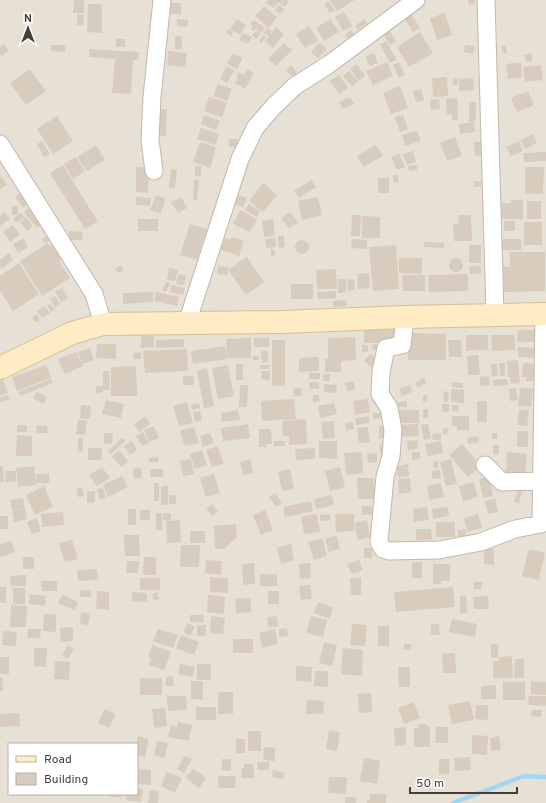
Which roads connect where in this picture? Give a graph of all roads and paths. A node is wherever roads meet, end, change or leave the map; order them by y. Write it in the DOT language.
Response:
graph roads {
  1 [pos="162,0"];
  2 [pos="416,0"];
  3 [pos="486,0"];
  4 [pos="0,144"];
  5 [pos="154,171"];
  6 [pos="495,314"];
  7 [pos="545,314"];
  8 [pos="405,317"];
  9 [pos="187,323"];
  10 [pos="103,324"];
  11 [pos="0,368"];
  12 [pos="485,465"];
  13 [pos="544,481"];
  1 -- 5 [label="street"];
  2 -- 9 [label="street"];
  3 -- 6 [label="street"];
  4 -- 10 [label="street"];
  6 -- 7 [label="street"];
  6 -- 8 [label="street"];
  7 -- 13 [label="street"];
  8 -- 9 [label="street"];
  8 -- 13 [label="street"];
  9 -- 10 [label="street"];
  10 -- 11 [label="street"];
  12 -- 13 [label="street"];
}
